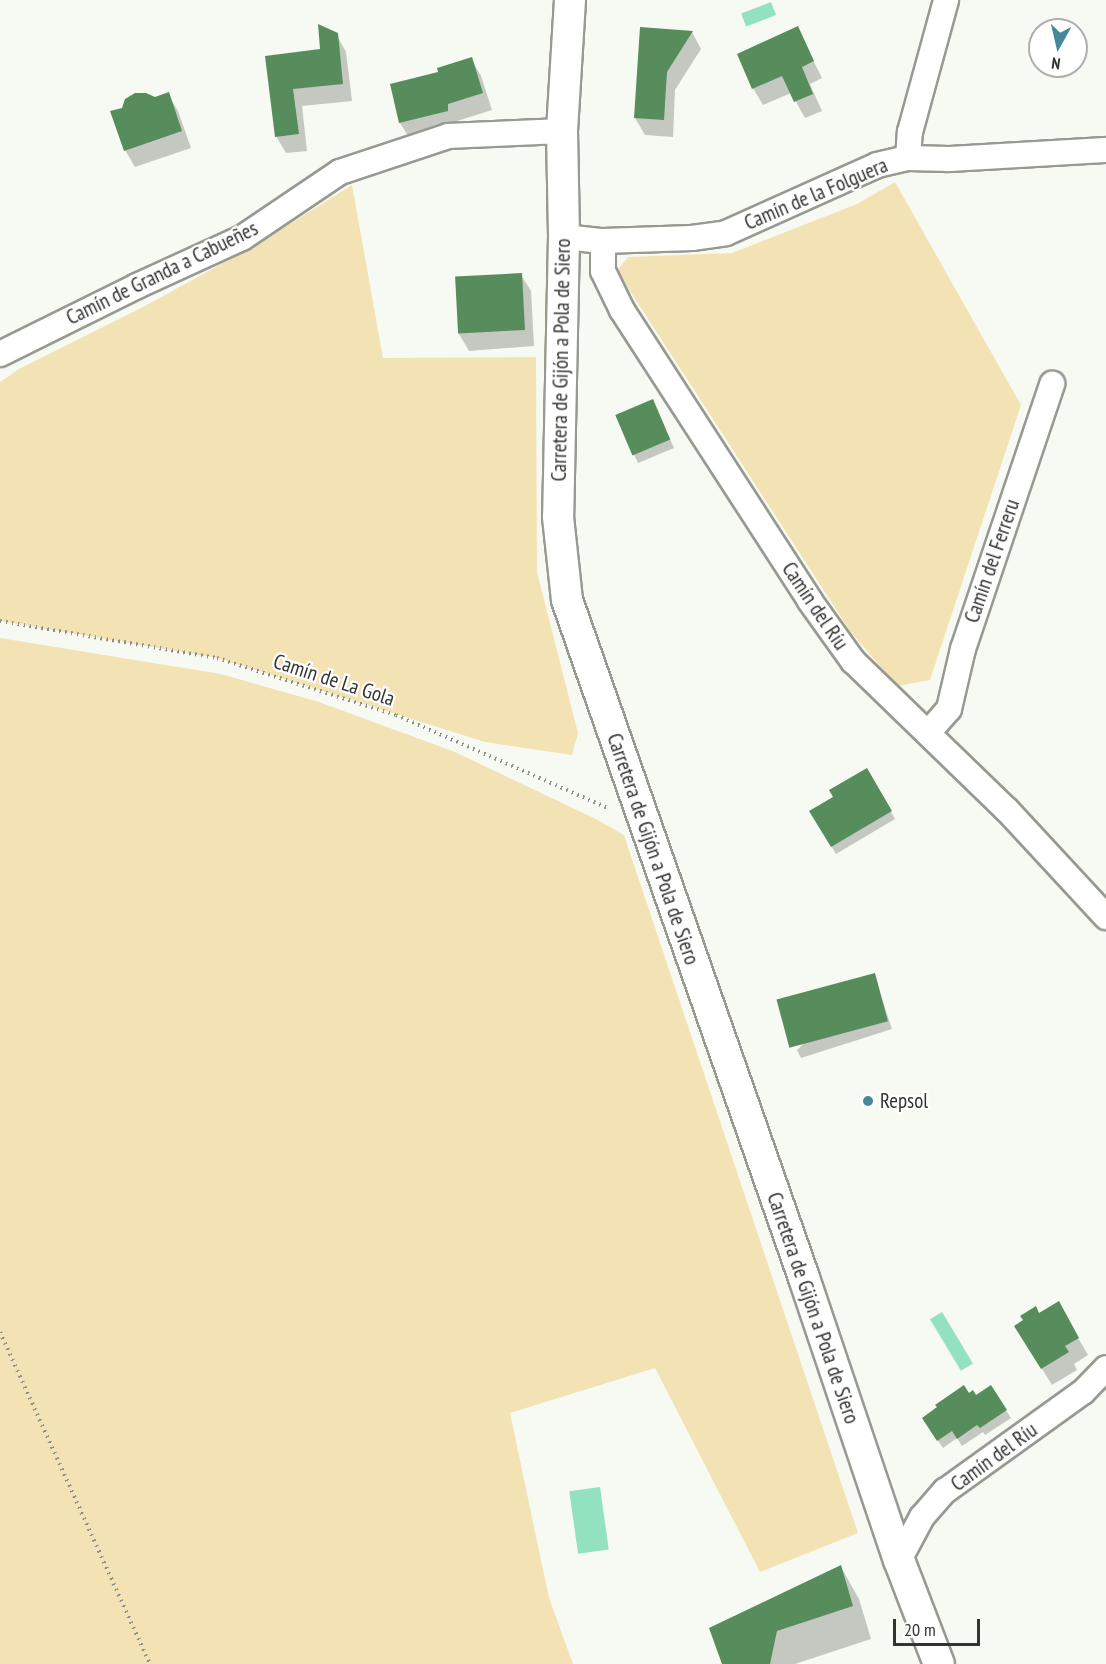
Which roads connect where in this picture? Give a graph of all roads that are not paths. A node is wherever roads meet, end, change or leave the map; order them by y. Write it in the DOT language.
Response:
graph roads {
  1 [pos="570,0"];
  2 [pos="946,0"];
  3 [pos="562,131"];
  4 [pos="1106,150"];
  5 [pos="908,158"];
  6 [pos="564,237"];
  7 [pos="603,241"];
  8 [pos="0,354"];
  9 [pos="1052,384"];
  10 [pos="928,733"];
  11 [pos="1106,917"];
  12 [pos="1106,1368"];
  13 [pos="898,1560"];
  14 [pos="939,1664"];
  1 -- 3 [label="street, Carretera de Gijón a Pola de Siero"];
  2 -- 5 [label="street"];
  3 -- 6 [label="street, Carretera de Gijón a Pola de Siero"];
  3 -- 8 [label="street, Camín de Granda a Cabueñes"];
  4 -- 5 [label="street, Camín de la Folguera"];
  5 -- 7 [label="street, Camín de la Folguera"];
  6 -- 7 [label="street, Camín de la Folguera"];
  6 -- 13 [label="street, Carretera de Gijón a Pola de Siero"];
  7 -- 10 [label="street, Camín del Ríu"];
  9 -- 10 [label="street, Camín del Ferreru"];
  10 -- 11 [label="street, Camín del Ríu"];
  12 -- 13 [label="street, Camín del Ríu"];
  13 -- 14 [label="street, Carretera de Gijón a Pola de Siero"];
}
